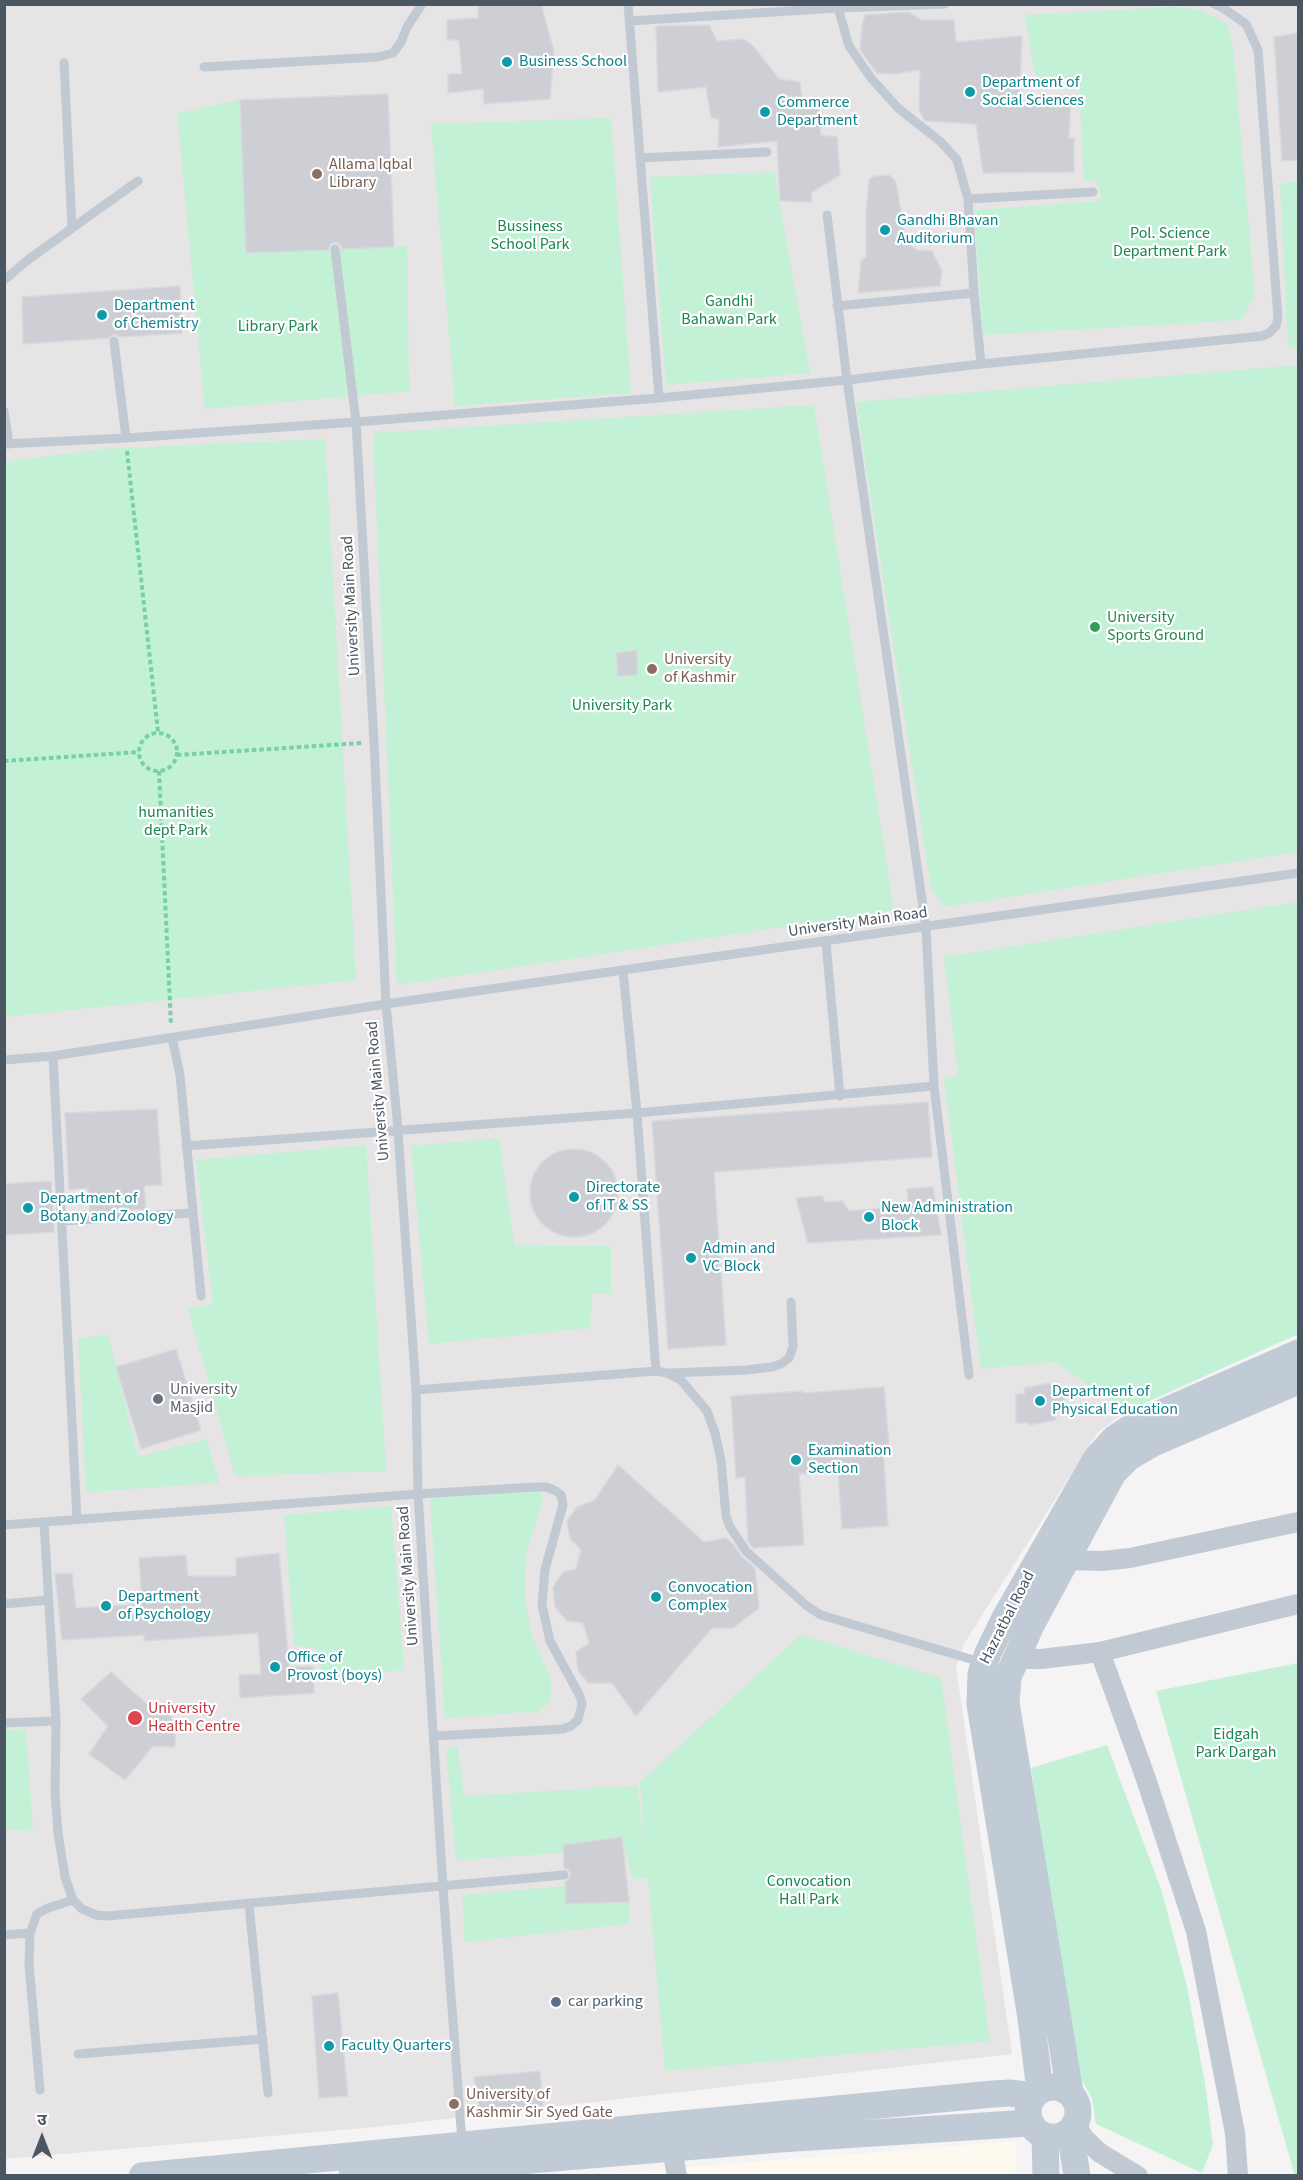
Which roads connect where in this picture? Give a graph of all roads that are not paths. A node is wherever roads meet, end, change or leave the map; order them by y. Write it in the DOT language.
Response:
graph roads {
  1 [pos="422,4"];
  2 [pos="628,4"];
  3 [pos="945,4"];
  4 [pos="1214,4"];
  5 [pos="837,6"];
  6 [pos="630,21"];
  7 [pos="64,63"];
  8 [pos="204,67"];
  9 [pos="767,152"];
  10 [pos="640,158"];
  11 [pos="138,181"];
  12 [pos="1093,192"];
  13 [pos="968,199"];
  14 [pos="827,215"];
  15 [pos="72,227"];
  16 [pos="336,249"];
  17 [pos="4,280"];
  18 [pos="974,293"];
  19 [pos="837,306"];
  20 [pos="114,341"];
  21 [pos="981,364"];
  22 [pos="847,380"];
  23 [pos="659,398"];
  24 [pos="4,411"];
  25 [pos="356,422"];
  26 [pos="126,438"];
  27 [pos="7,444"];
  28 [pos="1299,873"];
  29 [pos="926,928"];
  30 [pos="826,943"];
  31 [pos="623,972"];
  32 [pos="386,1004"];
  33 [pos="172,1038"];
  34 [pos="53,1056"];
  35 [pos="4,1060"];
  36 [pos="934,1086"];
  37 [pos="840,1096"];
  38 [pos="637,1113"];
  39 [pos="398,1130"];
  40 [pos="186,1146"];
  41 [pos="191,1213"];
  42 [pos="63,1221"];
  43 [pos="201,1296"];
  44 [pos="791,1302"];
  45 [pos="1299,1353"];
  46 [pos="656,1371"];
  47 [pos="667,1373"];
  48 [pos="969,1375"];
  49 [pos="1299,1381"];
  50 [pos="416,1390"];
  51 [pos="418,1494"];
  52 [pos="77,1520"];
  53 [pos="1299,1522"];
  54 [pos="44,1523"];
  55 [pos="4,1525"];
  56 [pos="1066,1560"];
  57 [pos="48,1600"];
  58 [pos="4,1604"];
  59 [pos="1299,1604"];
  60 [pos="1100,1652"];
  61 [pos="986,1658"];
  62 [pos="1015,1659"];
  63 [pos="56,1721"];
  64 [pos="4,1723"];
  65 [pos="435,1736"];
  66 [pos="564,1875"];
  67 [pos="443,1888"];
  68 [pos="73,1900"];
  69 [pos="249,1905"];
  70 [pos="30,1934"];
  71 [pos="4,1935"];
  72 [pos="263,2039"];
  73 [pos="78,2054"];
  74 [pos="40,2090"];
  75 [pos="1070,2092"];
  76 [pos="268,2093"];
  77 [pos="1036,2093"];
  78 [pos="1055,2129"];
  79 [pos="462,2145"];
  80 [pos="672,2149"];
  81 [pos="392,2174"];
  82 [pos="142,2175"];
  83 [pos="342,2175"];
  84 [pos="677,2175"];
  85 [pos="1046,2175"];
  86 [pos="1077,2175"];
  87 [pos="1138,2175"];
  88 [pos="1238,2175"];
  1 -- 8 [label="lane"];
  2 -- 6 [label="lane"];
  3 -- 5 [label="lane"];
  4 -- 21 [label="lane"];
  5 -- 6 [label="lane"];
  5 -- 13 [label="lane"];
  6 -- 10 [label="lane"];
  7 -- 15 [label="lane"];
  9 -- 10 [label="lane"];
  10 -- 23 [label="lane"];
  11 -- 15 [label="lane"];
  12 -- 13 [label="lane"];
  13 -- 18 [label="lane"];
  14 -- 19 [label="lane"];
  15 -- 17 [label="lane"];
  16 -- 25 [label="lane, University Main Road"];
  18 -- 19 [label="lane"];
  18 -- 21 [label="lane"];
  19 -- 22 [label="lane"];
  20 -- 26 [label="lane"];
  21 -- 22 [label="lane"];
  22 -- 23 [label="lane"];
  22 -- 29 [label="lane"];
  23 -- 25 [label="lane"];
  24 -- 27 [label="lane"];
  25 -- 26 [label="lane"];
  25 -- 32 [label="lane, University Main Road"];
  26 -- 27 [label="lane"];
  28 -- 29 [label="lane, University Main Road"];
  29 -- 30 [label="lane, University Main Road"];
  29 -- 36 [label="lane"];
  30 -- 31 [label="lane, University Main Road"];
  30 -- 37 [label="lane"];
  31 -- 32 [label="lane, University Main Road"];
  31 -- 38 [label="lane"];
  32 -- 33 [label="lane, University Main Road"];
  32 -- 39 [label="lane, University Main Road"];
  33 -- 34 [label="lane, University Main Road"];
  33 -- 40 [label="lane"];
  34 -- 35 [label="lane, University Main Road"];
  34 -- 42 [label="lane"];
  36 -- 37 [label="lane"];
  36 -- 48 [label="lane"];
  37 -- 38 [label="lane"];
  38 -- 39 [label="lane"];
  38 -- 46 [label="lane"];
  39 -- 40 [label="lane"];
  39 -- 50 [label="lane, University Main Road"];
  40 -- 41 [label="lane"];
  41 -- 42 [label="lane"];
  41 -- 43 [label="lane"];
  42 -- 52 [label="lane"];
  44 -- 47 [label="lane"];
  45 -- 61 [label="main road, Hazratbal Road"];
  46 -- 47 [label="lane"];
  46 -- 50 [label="lane"];
  47 -- 61 [label="lane"];
  49 -- 56 [label="main road, Hazratbal Road"];
  50 -- 51 [label="lane, University Main Road"];
  51 -- 52 [label="lane"];
  51 -- 65 [label="lane, University Main Road"];
  51 -- 65 [label="lane"];
  52 -- 54 [label="lane"];
  53 -- 56 [label="street"];
  54 -- 55 [label="lane"];
  54 -- 57 [label="lane"];
  56 -- 62 [label="main road, Hazratbal Road"];
  57 -- 58 [label="lane"];
  57 -- 63 [label="lane"];
  59 -- 60 [label="street"];
  60 -- 62 [label="street"];
  60 -- 88 [label="street"];
  61 -- 62 [label="main road"];
  61 -- 77 [label="main road, Hazratbal Road"];
  62 -- 75 [label="main road, Hazratbal Road"];
  63 -- 64 [label="lane"];
  63 -- 68 [label="lane"];
  65 -- 67 [label="lane, University Main Road"];
  66 -- 67 [label="lane"];
  67 -- 69 [label="lane"];
  67 -- 79 [label="lane, University Main Road"];
  68 -- 69 [label="lane"];
  68 -- 70 [label="lane"];
  69 -- 72 [label="lane"];
  70 -- 71 [label="lane"];
  70 -- 74 [label="lane"];
  72 -- 73 [label="lane"];
  72 -- 76 [label="lane"];
  75 -- 77 [label="main road"];
  75 -- 78 [label="main road"];
  77 -- 78 [label="main road"];
  77 -- 79 [label="main road"];
  78 -- 80 [label="main road"];
  78 -- 85 [label="main road"];
  78 -- 86 [label="main road"];
  78 -- 87 [label="street"];
  79 -- 82 [label="main road"];
  80 -- 81 [label="main road"];
  80 -- 84 [label="street"];
  81 -- 83 [label="main road"];
}
